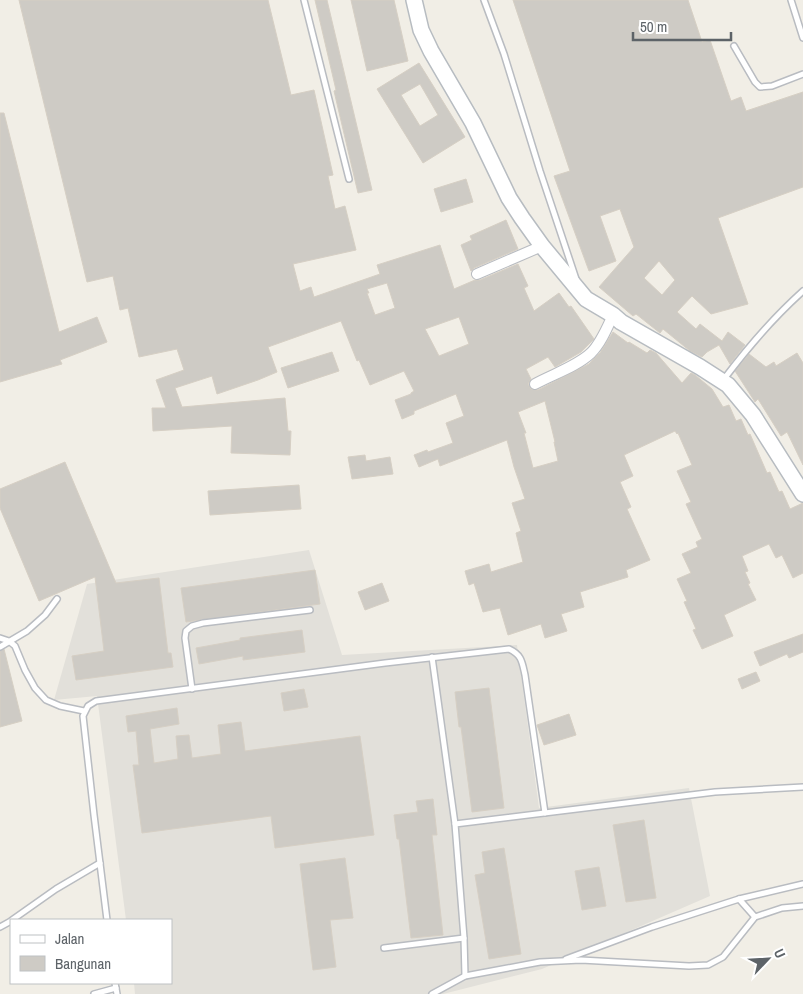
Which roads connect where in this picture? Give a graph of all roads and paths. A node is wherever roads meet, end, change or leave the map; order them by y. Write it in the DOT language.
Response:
graph roads {
  1 [pos="304,0"];
  2 [pos="414,0"];
  3 [pos="484,0"];
  4 [pos="791,0"];
  5 [pos="803,38"];
  6 [pos="734,46"];
  7 [pos="803,74"];
  8 [pos="349,179"];
  9 [pos="542,246"];
  10 [pos="477,274"];
  11 [pos="578,289"];
  12 [pos="803,291"];
  13 [pos="613,315"];
  14 [pos="722,382"];
  15 [pos="535,384"];
  16 [pos="803,494"];
  17 [pos="57,599"];
  18 [pos="310,610"];
  19 [pos="0,638"];
  20 [pos="9,641"];
  21 [pos="0,647"];
  22 [pos="432,657"];
  23 [pos="192,689"];
  24 [pos="84,711"];
  25 [pos="803,787"];
  26 [pos="545,813"];
  27 [pos="455,824"];
  28 [pos="100,862"];
  29 [pos="803,884"];
  30 [pos="739,899"];
  31 [pos="803,906"];
  32 [pos="755,918"];
  33 [pos="15,919"];
  34 [pos="107,919"];
  35 [pos="464,938"];
  36 [pos="384,948"];
  37 [pos="559,962"];
  38 [pos="465,976"];
  39 [pos="116,988"];
  40 [pos="94,994"];
  41 [pos="432,994"];
  1 -- 8 [label="lane"];
  2 -- 9 [label="street"];
  3 -- 11 [label="lane"];
  4 -- 5 [label="lane"];
  6 -- 7 [label="lane"];
  9 -- 10 [label="street"];
  9 -- 11 [label="street"];
  11 -- 13 [label="street"];
  12 -- 14 [label="lane"];
  13 -- 14 [label="street"];
  13 -- 15 [label="street"];
  14 -- 16 [label="street"];
  17 -- 20 [label="lane"];
  18 -- 23 [label="lane"];
  19 -- 20 [label="lane"];
  20 -- 21 [label="lane"];
  20 -- 24 [label="lane"];
  22 -- 23 [label="lane"];
  22 -- 26 [label="lane"];
  22 -- 27 [label="lane"];
  23 -- 24 [label="lane"];
  24 -- 28 [label="lane"];
  25 -- 26 [label="lane"];
  26 -- 27 [label="lane"];
  27 -- 35 [label="lane"];
  28 -- 33 [label="lane"];
  28 -- 34 [label="lane"];
  29 -- 30 [label="lane"];
  30 -- 32 [label="lane"];
  30 -- 37 [label="lane"];
  31 -- 32 [label="lane"];
  32 -- 37 [label="lane"];
  35 -- 36 [label="lane"];
  35 -- 38 [label="lane"];
  37 -- 38 [label="lane"];
  38 -- 41 [label="lane"];
  39 -- 40 [label="lane"];
}
